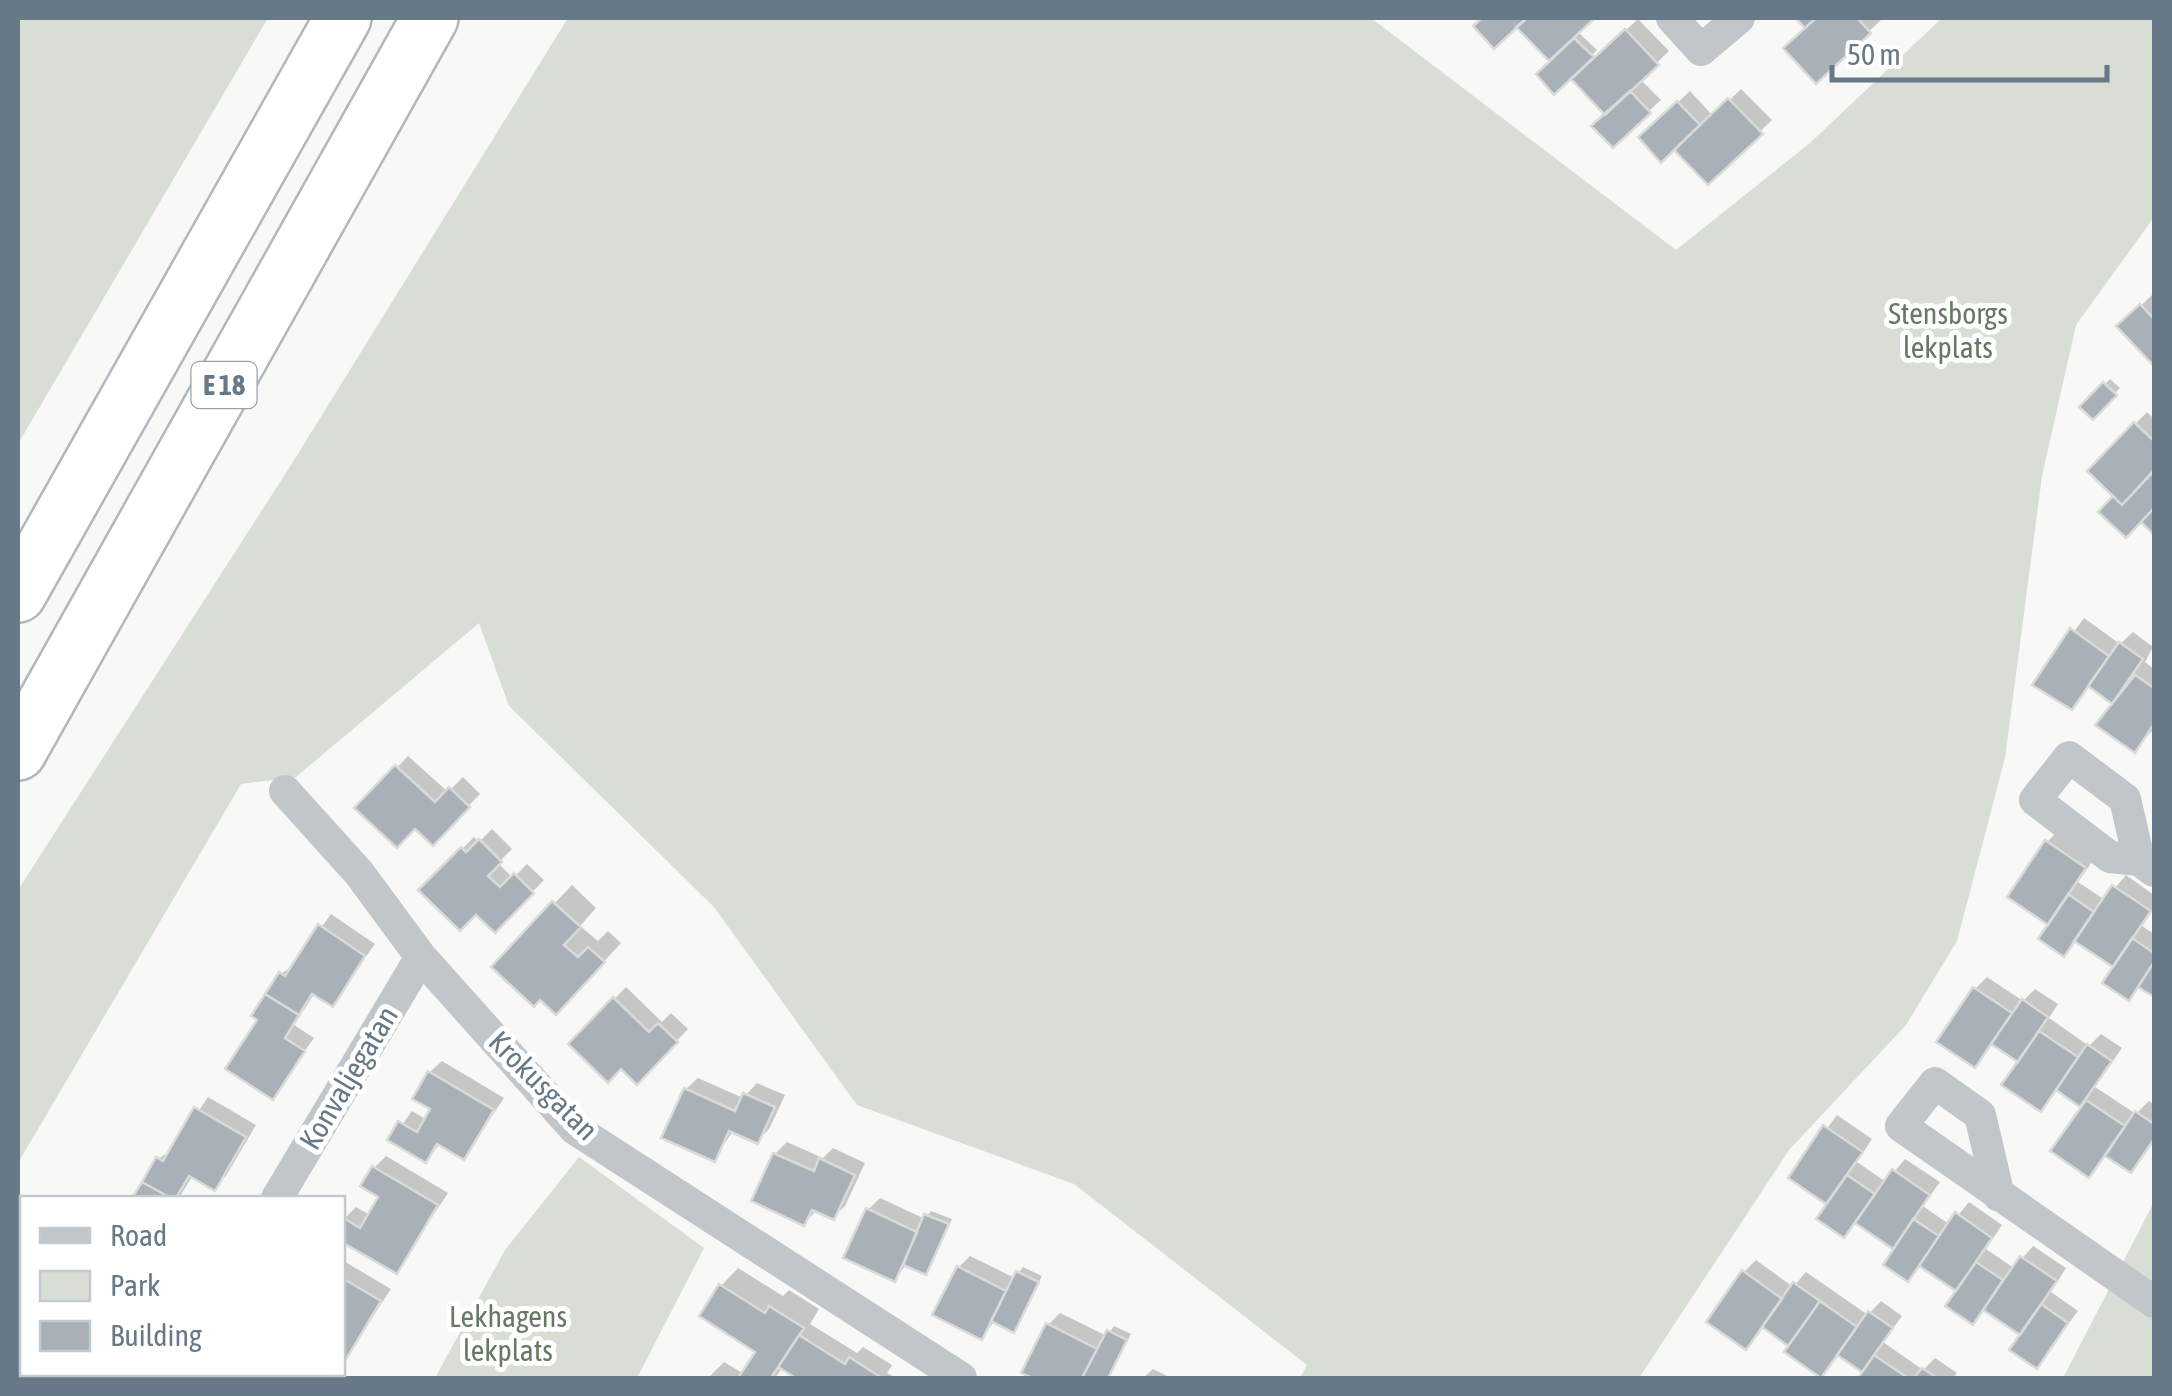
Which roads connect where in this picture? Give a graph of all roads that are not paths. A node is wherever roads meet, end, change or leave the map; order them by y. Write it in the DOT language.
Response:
graph roads {
  1 [pos="343,18"];
  2 [pos="430,18"];
  3 [pos="1672,18"];
  4 [pos="1739,18"];
  5 [pos="18,594"];
  6 [pos="18,752"];
  7 [pos="284,791"];
  8 [pos="422,957"];
  9 [pos="278,1196"];
  10 [pos="1999,1196"];
  11 [pos="2154,1302"];
  12 [pos="961,1378"];
  1 -- 5 [label="highway, E 18"];
  2 -- 6 [label="highway, E 18"];
  3 -- 4 [label="street"];
  7 -- 8 [label="street, Krokusgatan"];
  8 -- 9 [label="street, Konvaljegatan"];
  8 -- 12 [label="street, Krokusgatan"];
  10 -- 11 [label="street"];
}
